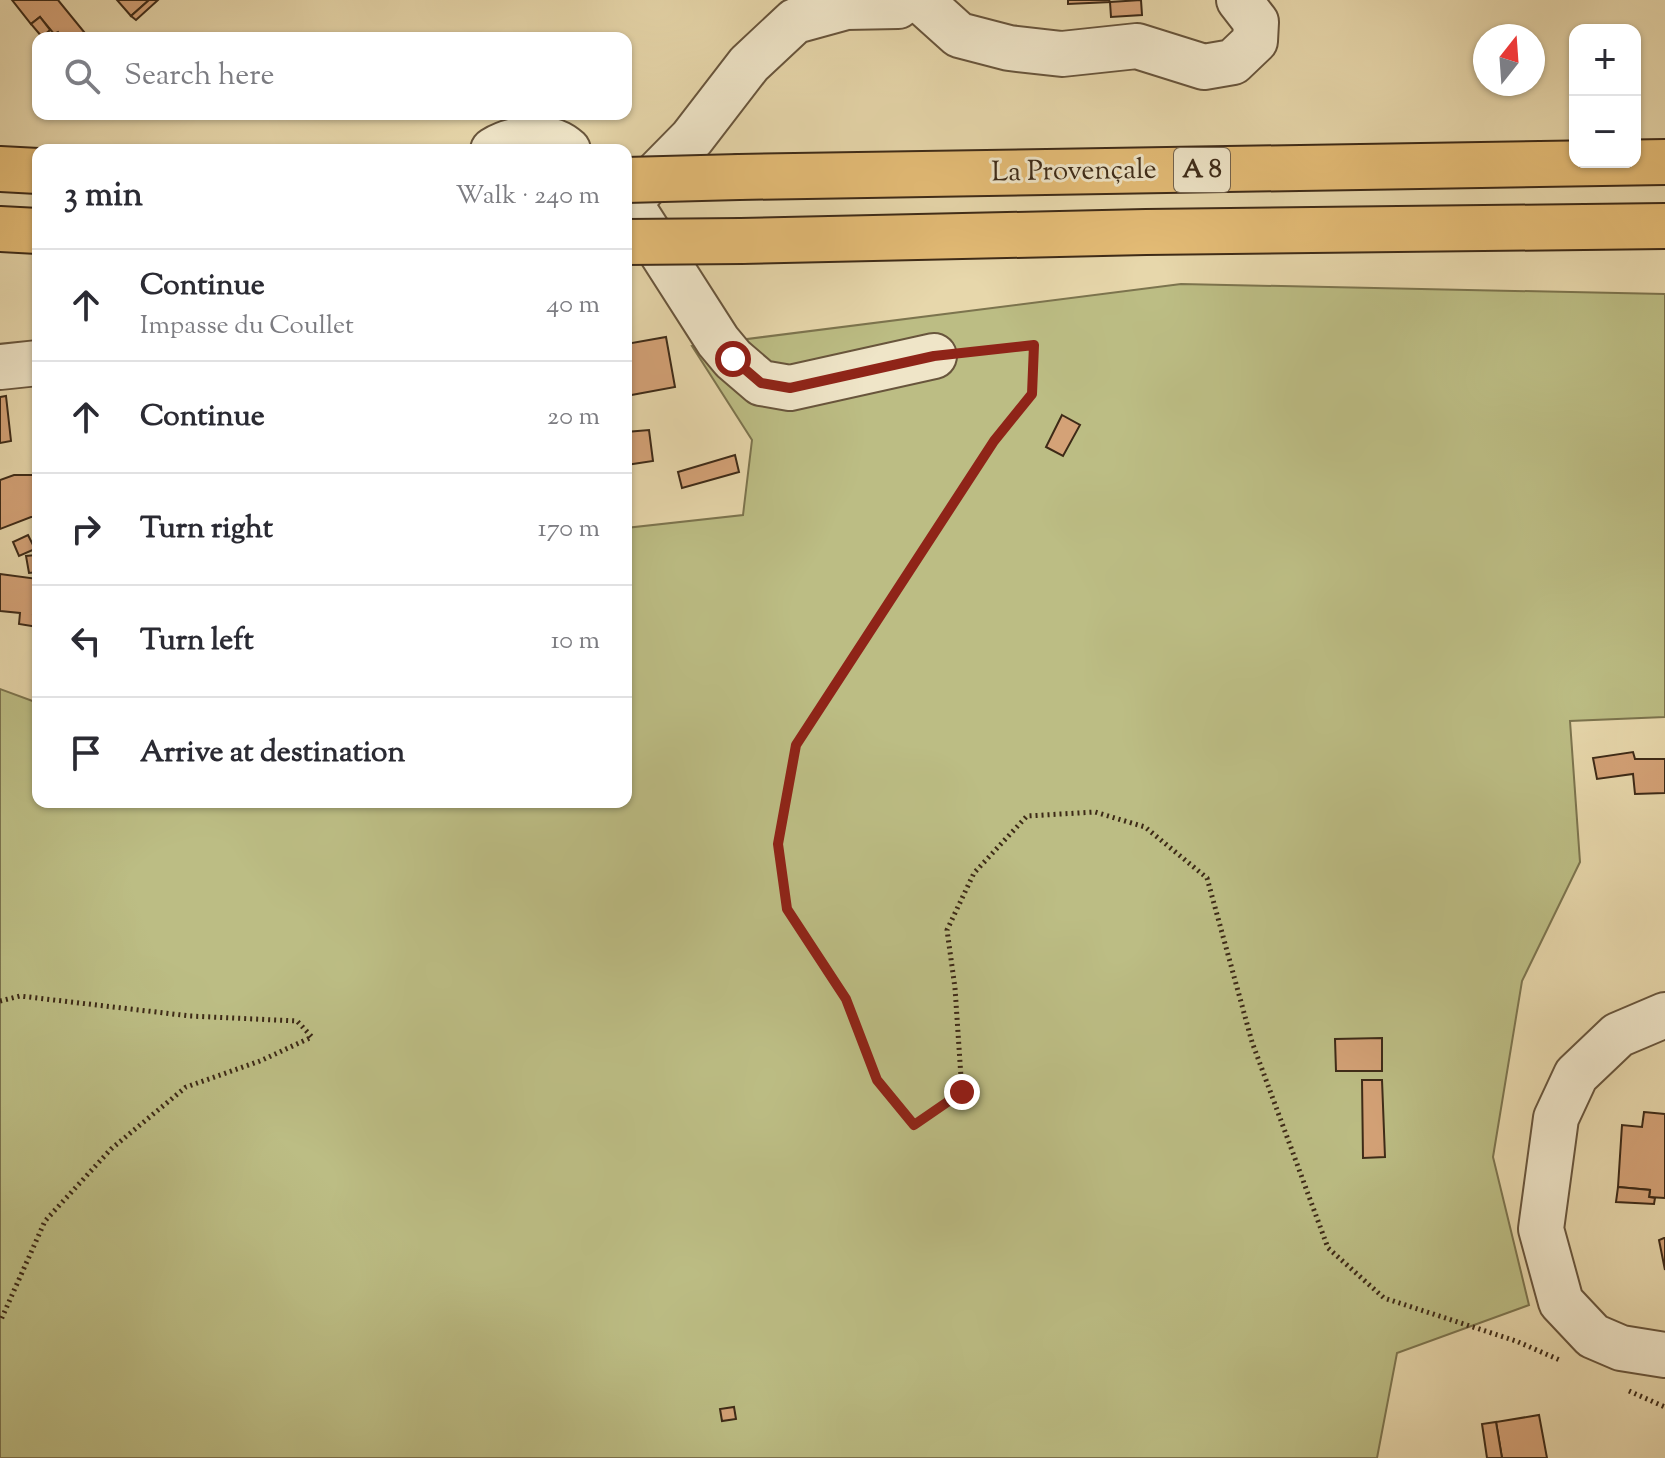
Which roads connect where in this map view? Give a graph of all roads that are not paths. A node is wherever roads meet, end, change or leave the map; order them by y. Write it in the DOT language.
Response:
graph roads {
  1 [pos="905,0"];
  2 [pos="920,0"];
  3 [pos="1239,0"];
  4 [pos="503,144"];
  5 [pos="559,144"];
  6 [pos="1665,162"];
  7 [pos="0,169"];
  8 [pos="32,171"];
  9 [pos="632,202"];
  10 [pos="632,206"];
  11 [pos="632,208"];
  12 [pos="632,214"];
  13 [pos="32,217"];
  14 [pos="0,220"];
  15 [pos="1665,226"];
  16 [pos="0,229"];
  17 [pos="32,231"];
  18 [pos="934,356"];
  19 [pos="32,364"];
  20 [pos="0,367"];
  21 [pos="1665,1015"];
  22 [pos="1665,1355"];
  1 -- 9 [label="street"];
  2 -- 3 [label="street"];
  4 -- 5 [label="street"];
  6 -- 10 [label="highway, La Provençale / A 8, bridge"];
  7 -- 8 [label="highway"];
  11 -- 15 [label="highway, A 8, bridge"];
  12 -- 18 [label="street"];
  13 -- 14 [label="street"];
  16 -- 17 [label="highway"];
  19 -- 20 [label="street"];
  21 -- 22 [label="street"];
}
